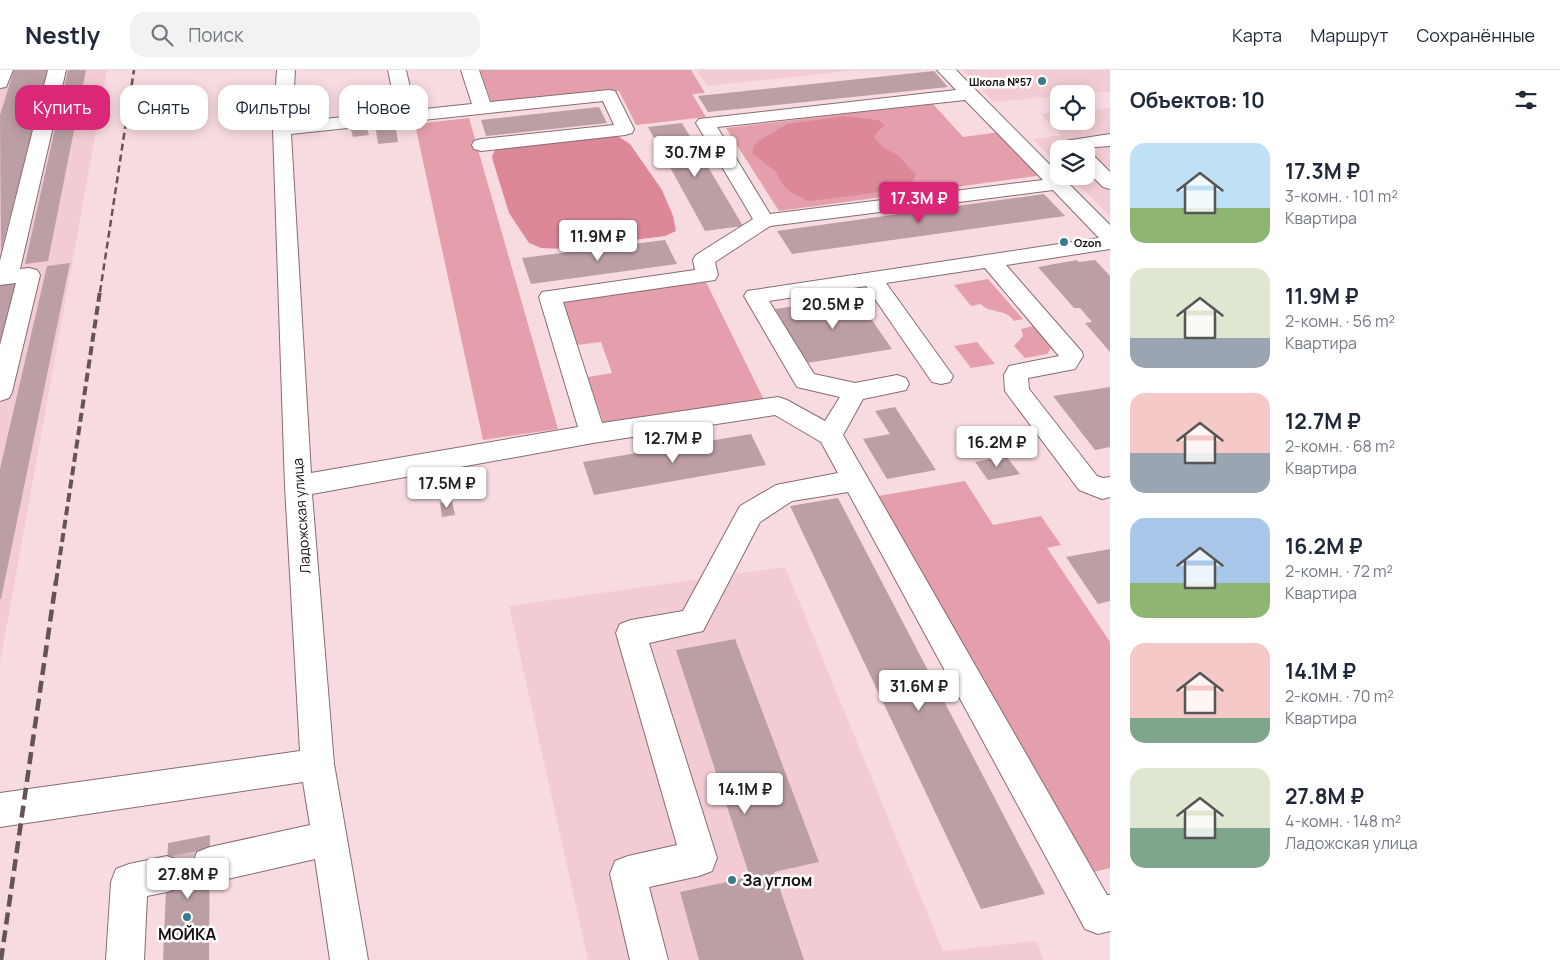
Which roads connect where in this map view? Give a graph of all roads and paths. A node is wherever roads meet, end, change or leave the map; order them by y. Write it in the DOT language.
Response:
graph roads {
  1 [pos="4,70"];
  2 [pos="57,70"];
  3 [pos="286,70"];
  4 [pos="397,70"];
  5 [pos="470,70"];
  6 [pos="946,70"];
  7 [pos="0,82"];
  8 [pos="285,85"];
  9 [pos="400,85"];
  10 [pos="970,94"];
  11 [pos="483,109"];
  12 [pos="428,114"];
  13 [pos="282,130"];
  14 [pos="1110,140"];
  15 [pos="1095,142"];
  16 [pos="481,145"];
  17 [pos="1095,168"];
  18 [pos="1050,177"];
  19 [pos="1110,183"];
  20 [pos="1050,185"];
  21 [pos="1058,185"];
  22 [pos="1100,216"];
  23 [pos="764,221"];
  24 [pos="1110,238"];
  25 [pos="1110,243"];
  26 [pos="990,261"];
  27 [pos="3,277"];
  28 [pos="872,279"];
  29 [pos="941,376"];
  30 [pos="897,384"];
  31 [pos="0,392"];
  32 [pos="855,392"];
  33 [pos="593,434"];
  34 [pos="830,435"];
  35 [pos="855,481"];
  36 [pos="298,486"];
  37 [pos="1110,487"];
  38 [pos="317,764"];
  39 [pos="0,810"];
  40 [pos="329,838"];
  41 [pos="210,865"];
  42 [pos="167,874"];
  43 [pos="1110,913"];
  44 [pos="125,960"];
  45 [pos="349,960"];
  46 [pos="649,960"];
  1 -- 7 [label="street"];
  2 -- 27 [label="street"];
  3 -- 8 [label="street, Ладожская улица"];
  4 -- 9 [label="street"];
  5 -- 11 [label="street"];
  6 -- 10 [label="street"];
  10 -- 18 [label="street"];
  10 -- 23 [label="street"];
  11 -- 12 [label="street"];
  11 -- 16 [label="street"];
  13 -- 36 [label="street, Ладожская улица"];
  14 -- 15 [label="street"];
  17 -- 19 [label="street"];
  20 -- 23 [label="street"];
  21 -- 22 [label="street"];
  22 -- 24 [label="street"];
  23 -- 33 [label="street"];
  25 -- 26 [label="street"];
  26 -- 28 [label="street"];
  26 -- 37 [label="street"];
  27 -- 31 [label="street"];
  28 -- 29 [label="street"];
  28 -- 32 [label="street"];
  30 -- 32 [label="street"];
  32 -- 34 [label="street"];
  33 -- 34 [label="street"];
  33 -- 36 [label="street"];
  34 -- 35 [label="street"];
  35 -- 43 [label="street"];
  35 -- 46 [label="street"];
  36 -- 38 [label="street, Ладожская улица"];
  38 -- 39 [label="street"];
  38 -- 40 [label="street, Ладожская улица"];
  40 -- 41 [label="street"];
  40 -- 45 [label="street, Ладожская улица"];
  42 -- 44 [label="street"];
}
